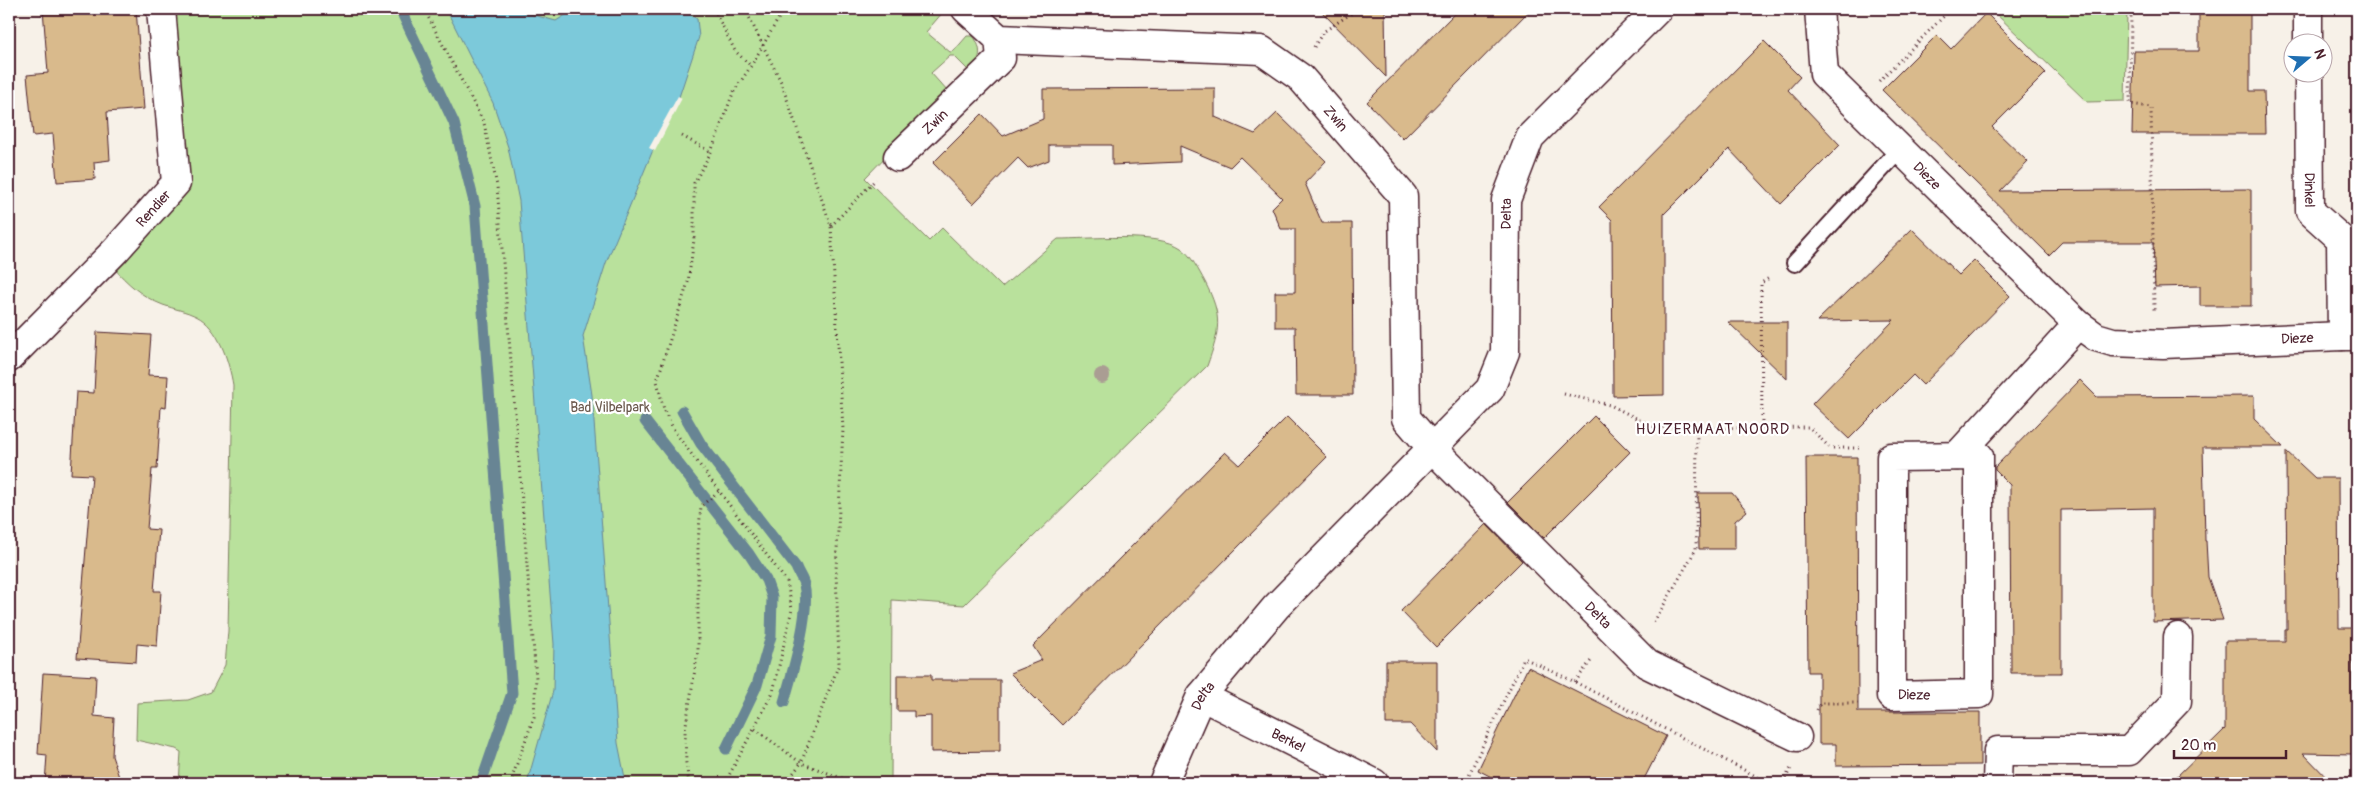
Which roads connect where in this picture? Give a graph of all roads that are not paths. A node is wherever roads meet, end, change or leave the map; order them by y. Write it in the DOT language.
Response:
graph roads {
  1 [pos="161,9"];
  2 [pos="966,9"];
  3 [pos="1658,9"];
  4 [pos="1819,9"];
  5 [pos="2308,9"];
  6 [pos="2308,32"];
  7 [pos="999,39"];
  8 [pos="2309,82"];
  9 [pos="1900,149"];
  10 [pos="898,157"];
  11 [pos="1794,263"];
  12 [pos="2078,324"];
  13 [pos="2350,336"];
  14 [pos="9,358"];
  15 [pos="1432,448"];
  16 [pos="1957,456"];
  17 [pos="2178,637"];
  18 [pos="1201,696"];
  19 [pos="1797,737"];
  20 [pos="1163,783"];
  21 [pos="1374,783"];
  22 [pos="1997,783"];
  1 -- 14 [label="street, Rendier"];
  2 -- 7 [label="street"];
  3 -- 15 [label="street, Delta"];
  4 -- 9 [label="street, Dieze"];
  5 -- 6 [label="street"];
  7 -- 10 [label="street, Zwin"];
  7 -- 15 [label="street, Zwin"];
  8 -- 13 [label="street, Dinkel"];
  9 -- 11 [label="lane"];
  9 -- 12 [label="street, Dieze"];
  12 -- 13 [label="street, Dieze"];
  12 -- 16 [label="street"];
  15 -- 18 [label="street, Delta"];
  15 -- 19 [label="street, Delta"];
  16 -- 16 [label="street, Dieze"];
  17 -- 22 [label="street"];
  18 -- 20 [label="street, Delta"];
  18 -- 21 [label="street, Berkel"];
}
